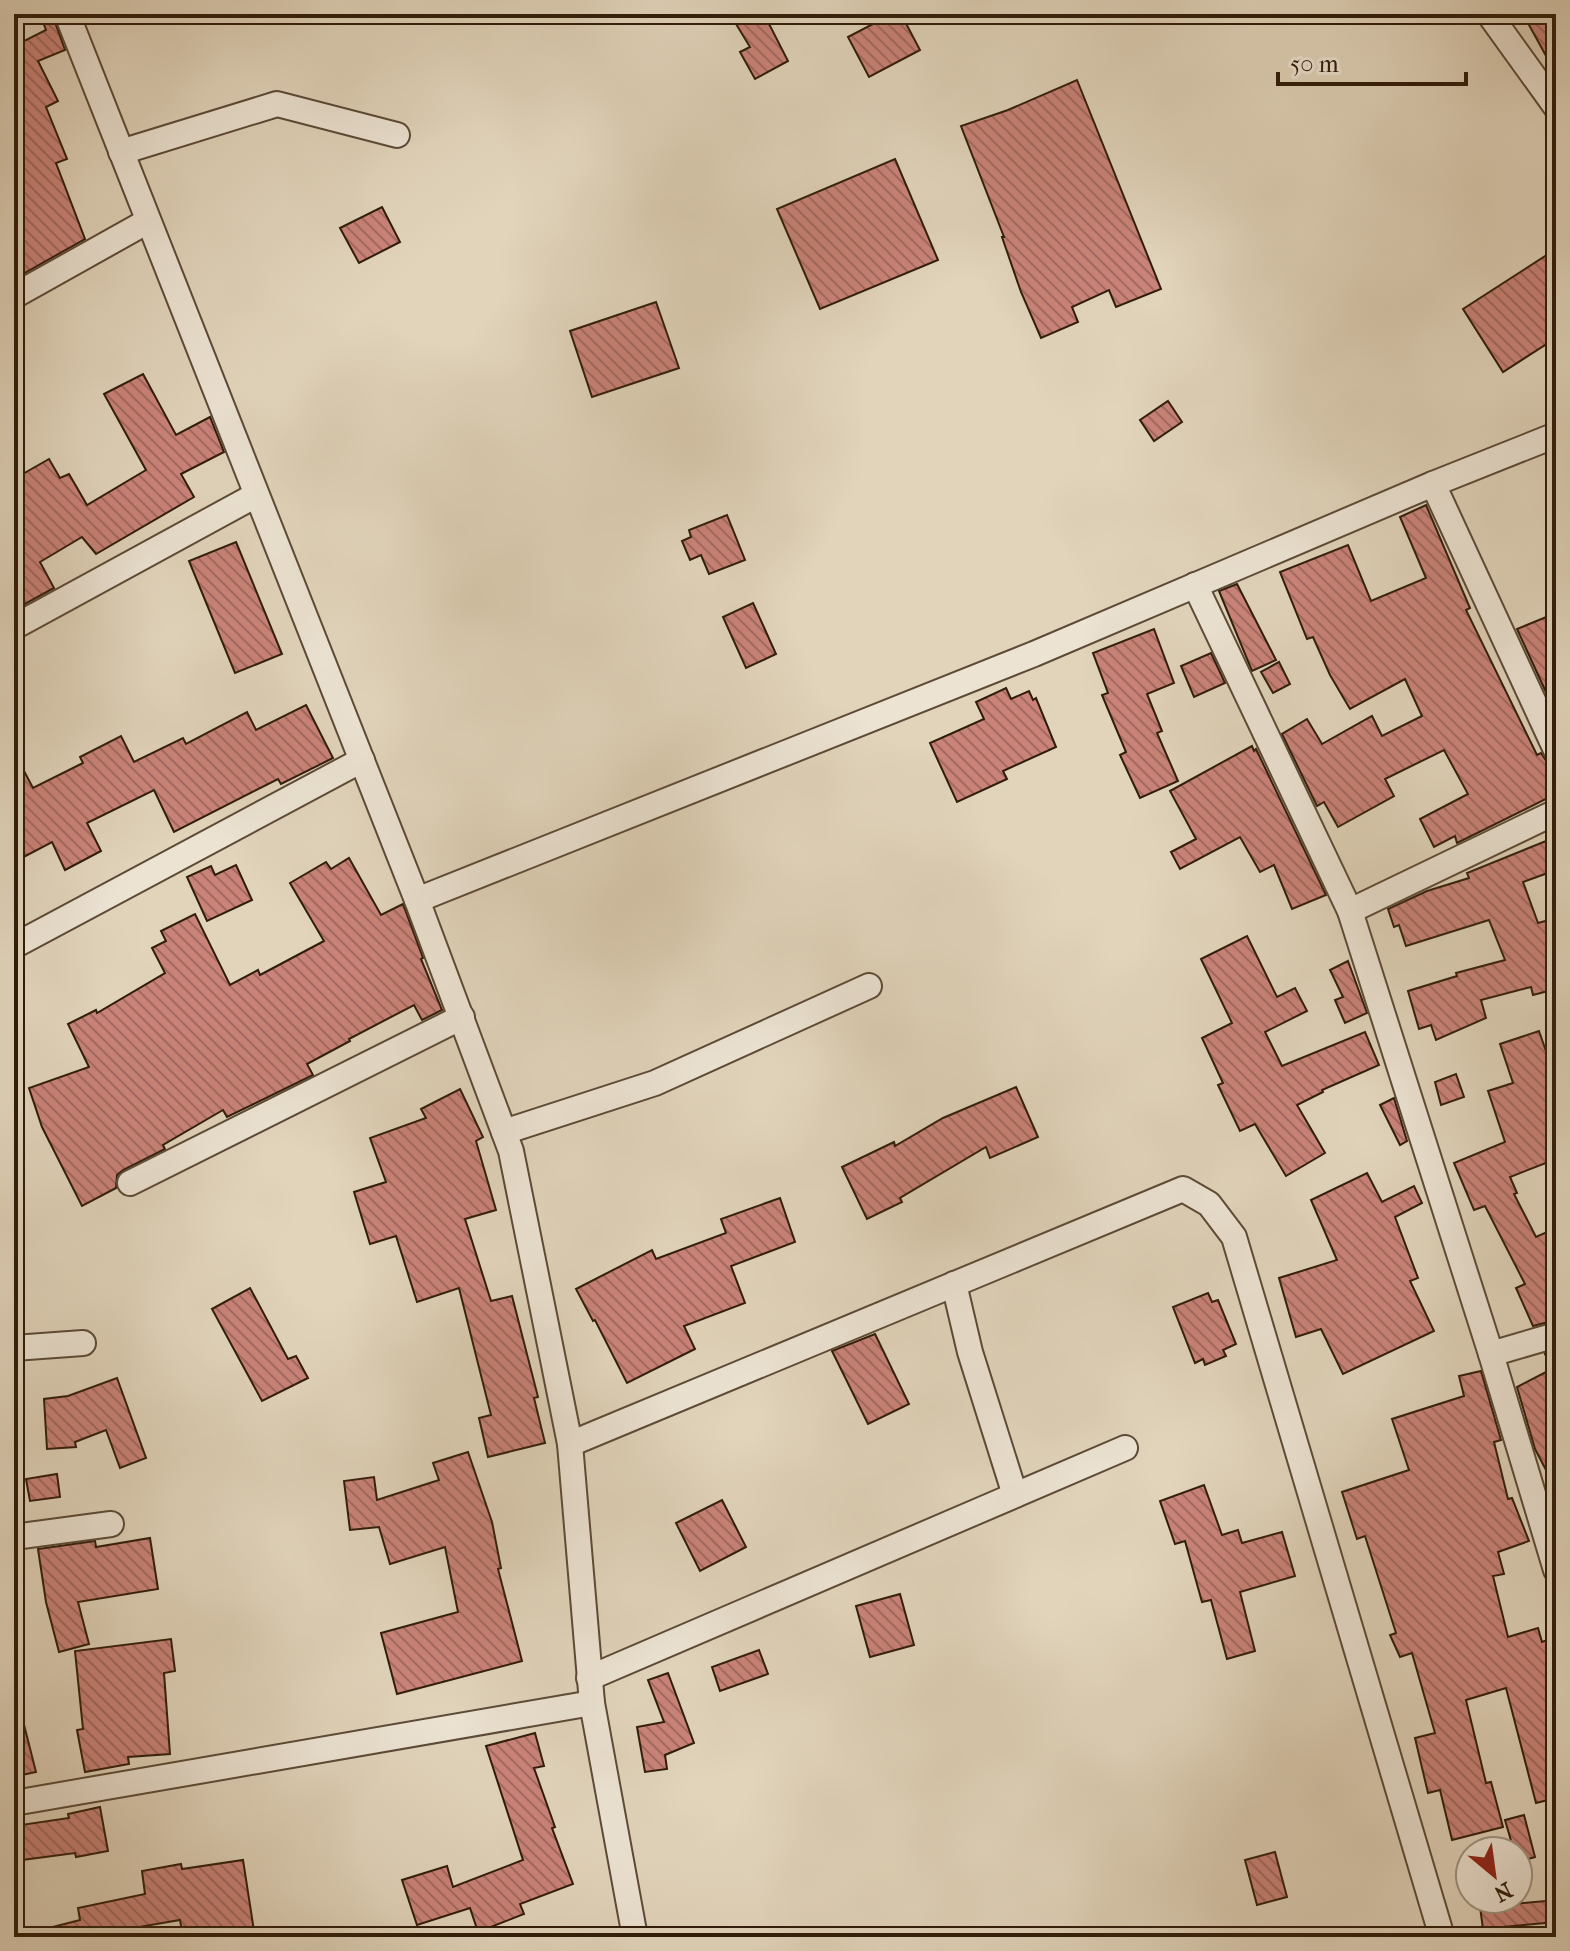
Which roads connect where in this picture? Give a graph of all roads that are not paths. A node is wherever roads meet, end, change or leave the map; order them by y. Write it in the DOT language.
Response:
graph roads {
  1 [pos="67,14"];
  2 [pos="1489,14"];
  3 [pos="1556,107"];
  4 [pos="397,135"];
  5 [pos="121,152"];
  6 [pos="148,221"];
  7 [pos="14,296"];
  8 [pos="1556,435"];
  9 [pos="1433,484"];
  10 [pos="256,495"];
  11 [pos="1195,585"];
  12 [pos="14,627"];
  13 [pos="1556,750"];
  14 [pos="362,760"];
  15 [pos="1556,812"];
  16 [pos="417,900"];
  17 [pos="1350,911"];
  18 [pos="14,946"];
  19 [pos="869,986"];
  20 [pos="462,1017"];
  21 [pos="504,1132"];
  22 [pos="130,1183"];
  23 [pos="954,1284"];
  24 [pos="1556,1335"];
  25 [pos="83,1343"];
  26 [pos="14,1348"];
  27 [pos="1491,1354"];
  28 [pos="570,1444"];
  29 [pos="1125,1448"];
  30 [pos="1015,1495"];
  31 [pos="111,1524"];
  32 [pos="14,1537"];
  33 [pos="1556,1570"];
  34 [pos="589,1678"];
  35 [pos="592,1703"];
  36 [pos="14,1803"];
  37 [pos="635,1937"];
  38 [pos="1442,1937"];
  1 -- 5 [label="street"];
  2 -- 3 [label="street"];
  4 -- 5 [label="street"];
  5 -- 6 [label="street"];
  6 -- 7 [label="street"];
  6 -- 10 [label="street"];
  8 -- 9 [label="street"];
  9 -- 11 [label="street"];
  9 -- 13 [label="street"];
  10 -- 12 [label="street"];
  10 -- 14 [label="street"];
  11 -- 16 [label="street"];
  11 -- 17 [label="street"];
  14 -- 16 [label="street"];
  14 -- 18 [label="street"];
  15 -- 17 [label="street"];
  16 -- 20 [label="street"];
  17 -- 27 [label="street"];
  19 -- 21 [label="street"];
  20 -- 21 [label="street"];
  20 -- 22 [label="street"];
  21 -- 28 [label="street"];
  23 -- 28 [label="street"];
  23 -- 30 [label="street"];
  23 -- 38 [label="street"];
  24 -- 27 [label="street"];
  25 -- 26 [label="street"];
  27 -- 33 [label="street"];
  28 -- 34 [label="street"];
  29 -- 30 [label="street"];
  30 -- 34 [label="street"];
  31 -- 32 [label="street"];
  34 -- 35 [label="street"];
  35 -- 36 [label="street"];
  35 -- 37 [label="street"];
}
